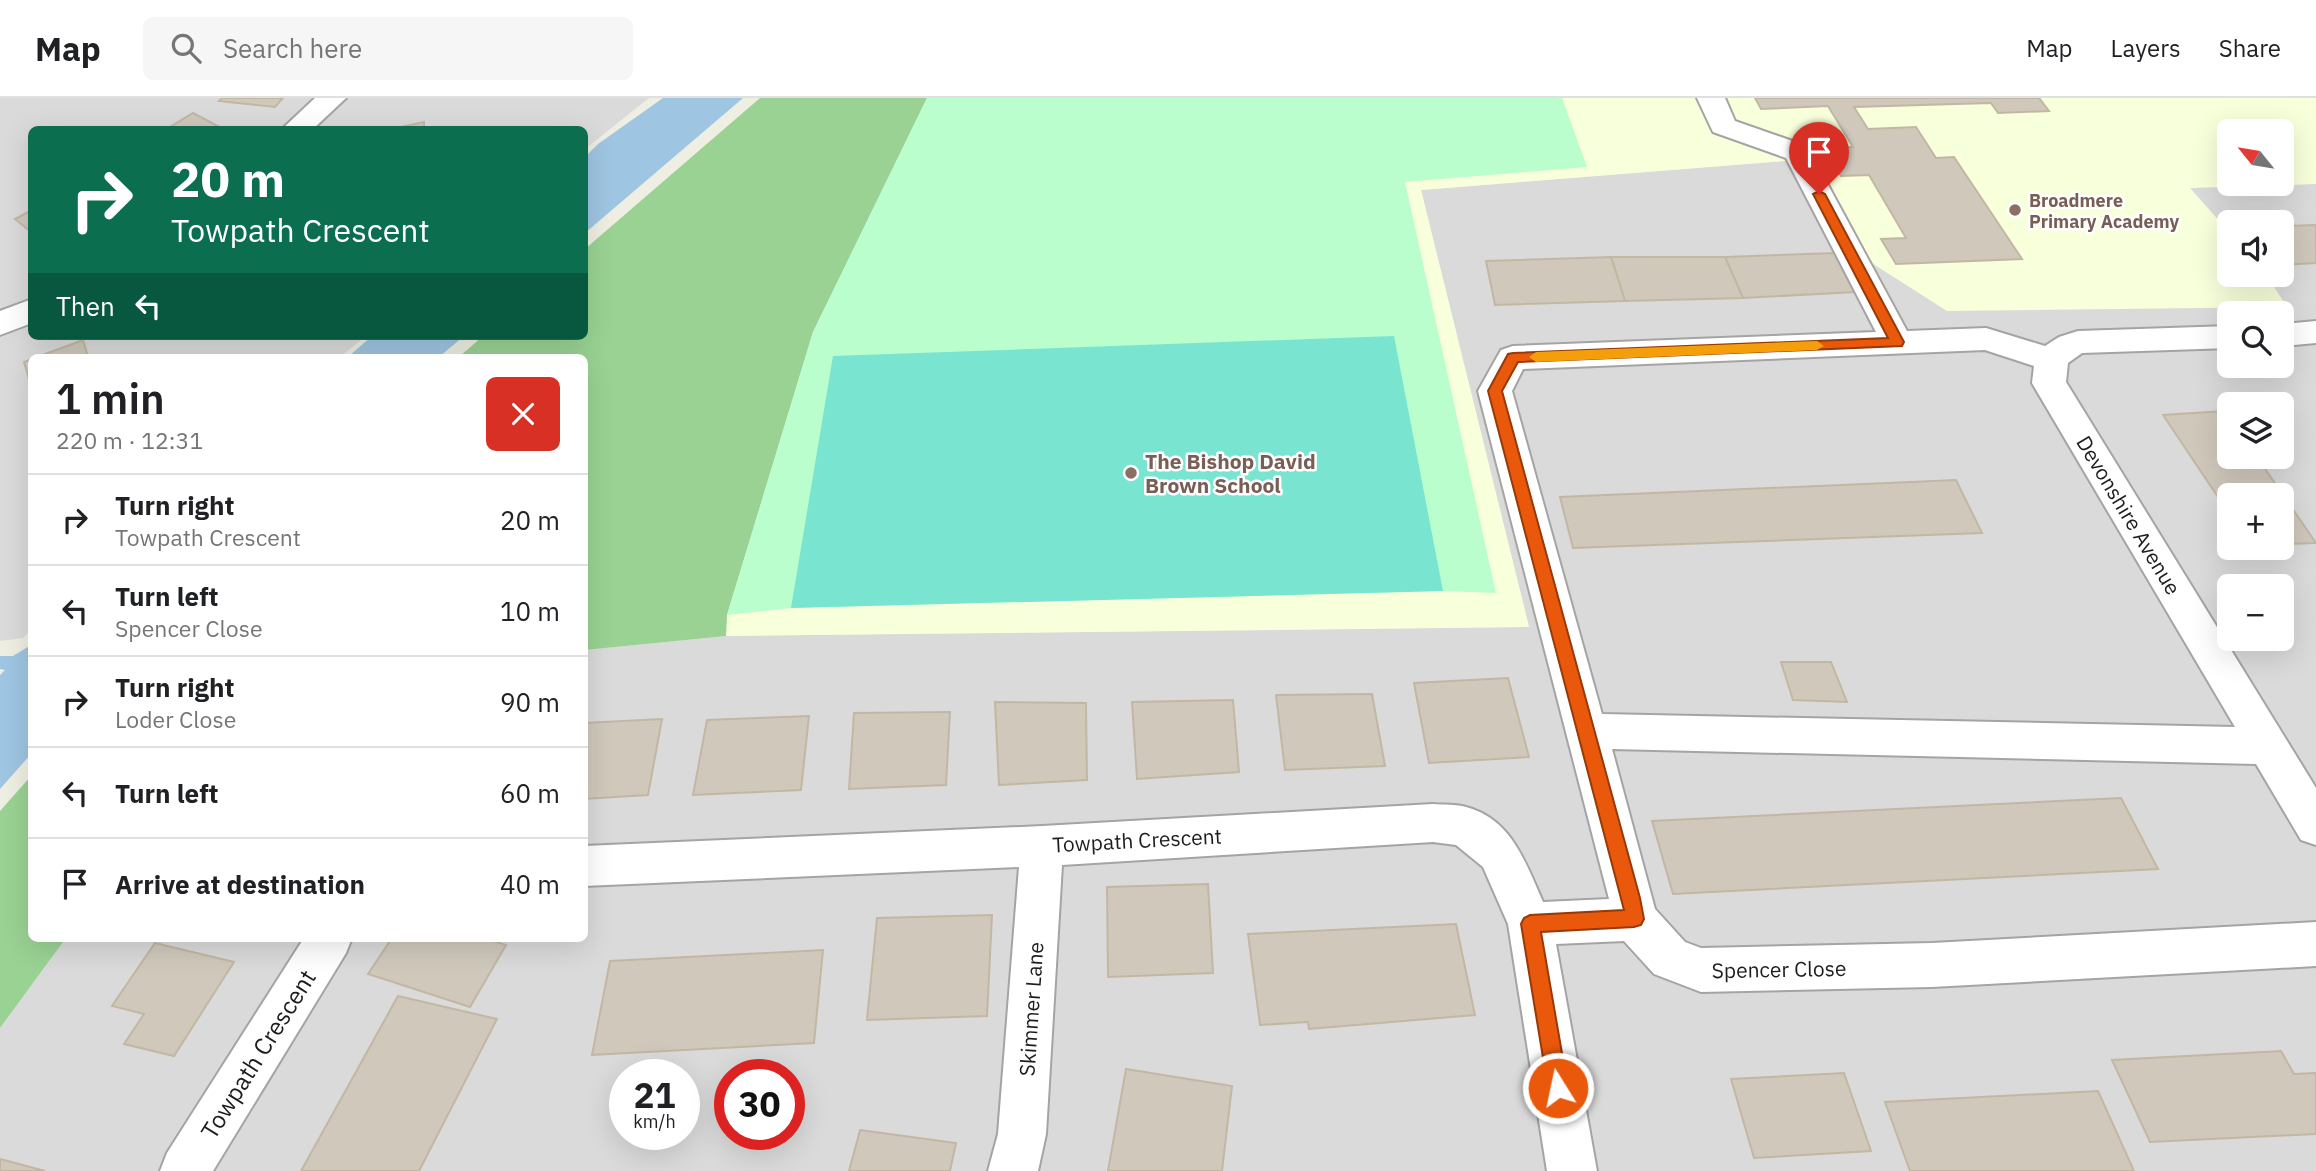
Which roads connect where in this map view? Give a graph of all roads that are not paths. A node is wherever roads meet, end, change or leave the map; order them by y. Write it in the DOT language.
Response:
graph roads {
  1 [pos="332,98"];
  2 [pos="1710,98"];
  3 [pos="300,126"];
  4 [pos="28,312"];
  5 [pos="0,324"];
  6 [pos="2316,332"];
  7 [pos="2294,334"];
  8 [pos="2217,337"];
  9 [pos="1897,342"];
  10 [pos="2050,360"];
  11 [pos="1587,731"];
  12 [pos="2268,746"];
  13 [pos="2316,826"];
  14 [pos="1042,846"];
  15 [pos="588,866"];
  16 [pos="1634,919"];
  17 [pos="1530,924"];
  18 [pos="328,942"];
  19 [pos="2316,944"];
  20 [pos="185,1171"];
  21 [pos="1013,1171"];
  22 [pos="1572,1171"];
  1 -- 3 [label="street"];
  2 -- 9 [label="street"];
  4 -- 5 [label="street"];
  6 -- 7 [label="street"];
  8 -- 10 [label="street"];
  9 -- 10 [label="street"];
  9 -- 11 [label="street, Spencer Close"];
  10 -- 12 [label="street, Devonshire Avenue"];
  11 -- 12 [label="street"];
  11 -- 16 [label="street, Spencer Close"];
  12 -- 13 [label="street, Devonshire Avenue"];
  14 -- 15 [label="street, Towpath Crescent"];
  14 -- 17 [label="street, Towpath Crescent"];
  14 -- 21 [label="street, Skimmer Lane"];
  16 -- 17 [label="street"];
  16 -- 19 [label="street, Spencer Close"];
  17 -- 22 [label="street, Towpath Crescent"];
  18 -- 20 [label="street, Towpath Crescent"];
}
